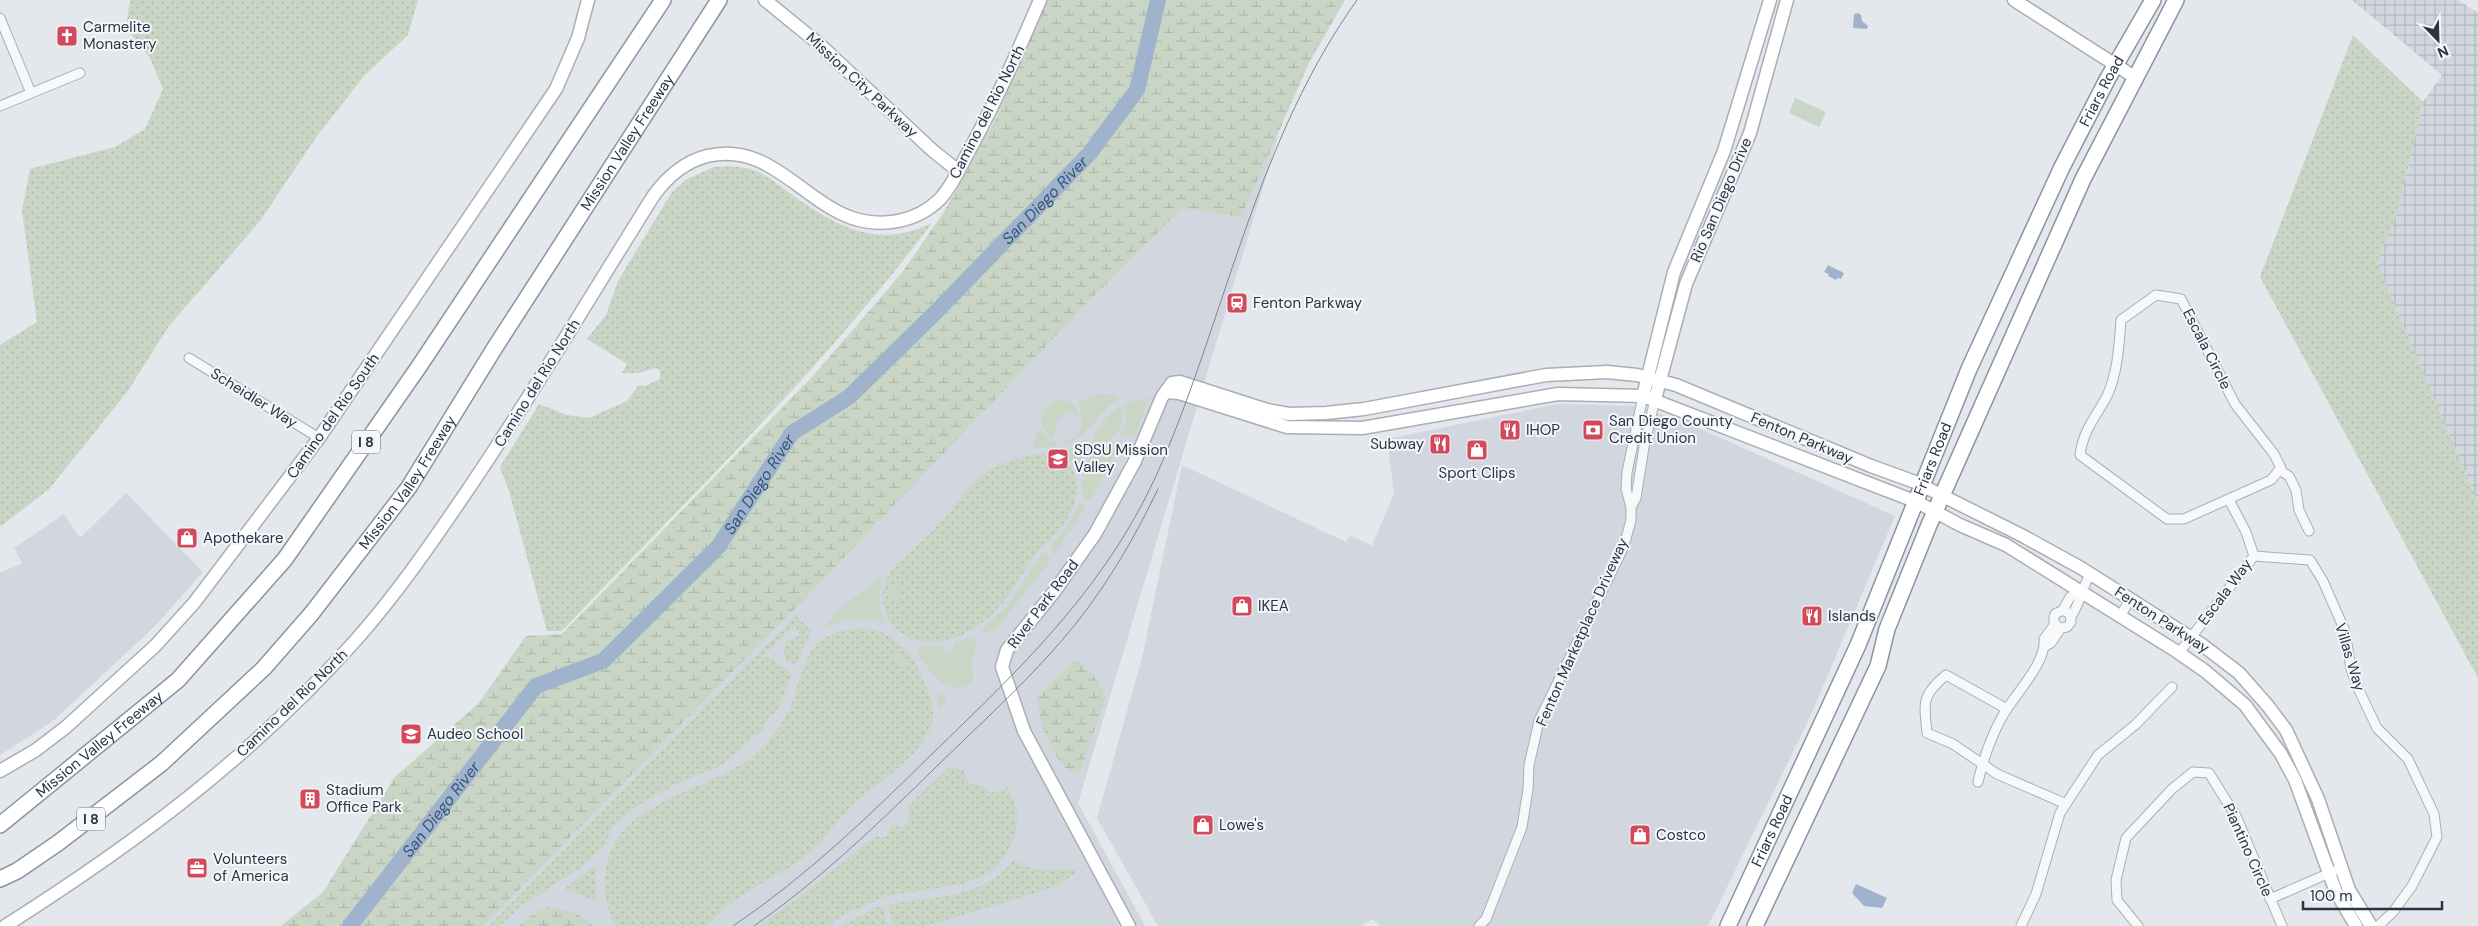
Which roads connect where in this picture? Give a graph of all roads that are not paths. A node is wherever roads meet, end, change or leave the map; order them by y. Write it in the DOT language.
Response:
graph roads {
  1 [pos="588,0"];
  2 [pos="663,0"];
  3 [pos="719,0"];
  4 [pos="765,0"];
  5 [pos="1040,0"];
  6 [pos="1770,0"];
  7 [pos="1787,0"];
  8 [pos="2014,0"];
  9 [pos="2153,0"];
  10 [pos="2176,0"];
  11 [pos="0,18"];
  12 [pos="2115,65"];
  13 [pos="80,73"];
  14 [pos="2136,78"];
  15 [pos="31,93"];
  16 [pos="0,106"];
  17 [pos="1732,126"];
  18 [pos="1750,133"];
  19 [pos="958,171"];
  20 [pos="189,358"];
  21 [pos="1653,379"];
  22 [pos="1166,392"];
  23 [pos="1643,396"];
  24 [pos="1655,399"];
  25 [pos="1241,401"];
  26 [pos="1218,406"];
  27 [pos="320,438"];
  28 [pos="2279,470"];
  29 [pos="1923,486"];
  30 [pos="1942,495"];
  31 [pos="2229,500"];
  32 [pos="1917,502"];
  33 [pos="1631,507"];
  34 [pos="1935,511"];
  35 [pos="2308,531"];
  36 [pos="2254,556"];
  37 [pos="2090,574"];
  38 [pos="2080,592"];
  39 [pos="2130,599"];
  40 [pos="2063,610"];
  41 [pos="2071,617"];
  42 [pos="2120,617"];
  43 [pos="2058,626"];
  44 [pos="2191,637"];
  45 [pos="2179,653"];
  46 [pos="2172,688"];
  47 [pos="2007,709"];
  48 [pos="1982,764"];
  49 [pos="0,771"];
  50 [pos="1978,782"];
  51 [pos="2066,804"];
  52 [pos="0,825"];
  53 [pos="17,871"];
  54 [pos="2335,871"];
  55 [pos="0,879"];
  56 [pos="0,888"];
  57 [pos="2270,899"];
  58 [pos="5,926"];
  59 [pos="1129,926"];
  60 [pos="1479,926"];
  61 [pos="1728,926"];
  62 [pos="1755,926"];
  63 [pos="2021,926"];
  64 [pos="2138,926"];
  65 [pos="2282,926"];
  66 [pos="2356,926"];
  67 [pos="2371,926"];
  68 [pos="2378,926"];
  1 -- 27 [label="street, Camino del Rio South"];
  2 -- 52 [label="highway, Mission Valley Freeway / I 8"];
  3 -- 53 [label="highway, Mission Valley Freeway / I 8"];
  4 -- 19 [label="street, Mission City Parkway"];
  5 -- 19 [label="street, Camino del Rio North"];
  6 -- 17 [label="street, Rio San Diego Drive"];
  7 -- 18 [label="street, Rio San Diego Drive"];
  8 -- 12 [label="street"];
  9 -- 12 [label="highway, Friars Road"];
  10 -- 14 [label="highway, Friars Road"];
  11 -- 15 [label="street"];
  12 -- 14 [label="street"];
  12 -- 29 [label="highway, Friars Road"];
  13 -- 15 [label="street"];
  14 -- 30 [label="highway, Friars Road"];
  15 -- 16 [label="street"];
  17 -- 18 [label="street"];
  17 -- 21 [label="street, Rio San Diego Drive"];
  18 -- 21 [label="street, Rio San Diego Drive"];
  19 -- 58 [label="street, Camino del Rio North"];
  20 -- 27 [label="street, Scheidler Way"];
  21 -- 23 [label="street, Rio San Diego Drive"];
  21 -- 24 [label="street, Rio San Diego Drive"];
  21 -- 25 [label="street, Fenton Parkway"];
  21 -- 29 [label="street, Fenton Parkway"];
  22 -- 25 [label="street, Fenton Parkway"];
  22 -- 26 [label="street, Fenton Parkway"];
  22 -- 59 [label="street, River Park Road"];
  23 -- 24 [label="street, Fenton Parkway"];
  23 -- 26 [label="street, Fenton Parkway"];
  23 -- 33 [label="street, Fenton Marketplace Driveway"];
  24 -- 32 [label="street, Fenton Parkway"];
  24 -- 33 [label="street, Fenton Marketplace Driveway"];
  25 -- 26 [label="street"];
  27 -- 49 [label="street, Camino del Rio South"];
  28 -- 31 [label="street, Escala Circle"];
  28 -- 31 [label="street, Escala Circle"];
  28 -- 35 [label="street"];
  29 -- 30 [label="street, Fenton Parkway"];
  29 -- 32 [label="highway, Friars Road"];
  30 -- 34 [label="highway, Friars Road"];
  30 -- 37 [label="street, Fenton Parkway"];
  31 -- 36 [label="street, Escala Way"];
  32 -- 34 [label="street, Fenton Parkway"];
  32 -- 61 [label="highway, Friars Road"];
  33 -- 60 [label="street, Fenton Marketplace Driveway"];
  34 -- 38 [label="street, Fenton Parkway"];
  34 -- 62 [label="highway, Friars Road"];
  36 -- 44 [label="street, Escala Way"];
  36 -- 68 [label="street, Villas Way"];
  37 -- 38 [label="street"];
  37 -- 39 [label="street, Fenton Parkway"];
  38 -- 40 [label="street"];
  38 -- 41 [label="street"];
  38 -- 42 [label="street, Fenton Parkway"];
  39 -- 42 [label="street"];
  39 -- 44 [label="street, Fenton Parkway"];
  40 -- 41 [label="street"];
  40 -- 43 [label="street"];
  41 -- 43 [label="street"];
  42 -- 45 [label="street, Fenton Parkway"];
  43 -- 47 [label="street"];
  44 -- 45 [label="street, Escala Way"];
  44 -- 54 [label="street, Fenton Parkway"];
  45 -- 54 [label="street, Fenton Parkway"];
  46 -- 51 [label="street"];
  47 -- 48 [label="street"];
  47 -- 48 [label="street"];
  48 -- 50 [label="street"];
  48 -- 51 [label="street"];
  51 -- 63 [label="street"];
  53 -- 55 [label="highway, Mission Valley Freeway / I 8"];
  53 -- 56 [label="highway"];
  54 -- 57 [label="street"];
  54 -- 66 [label="street, Fenton Parkway"];
  54 -- 67 [label="street, Fenton Parkway"];
  57 -- 64 [label="street, Piantino Circle"];
  57 -- 65 [label="street, Piantino Circle"];
}
